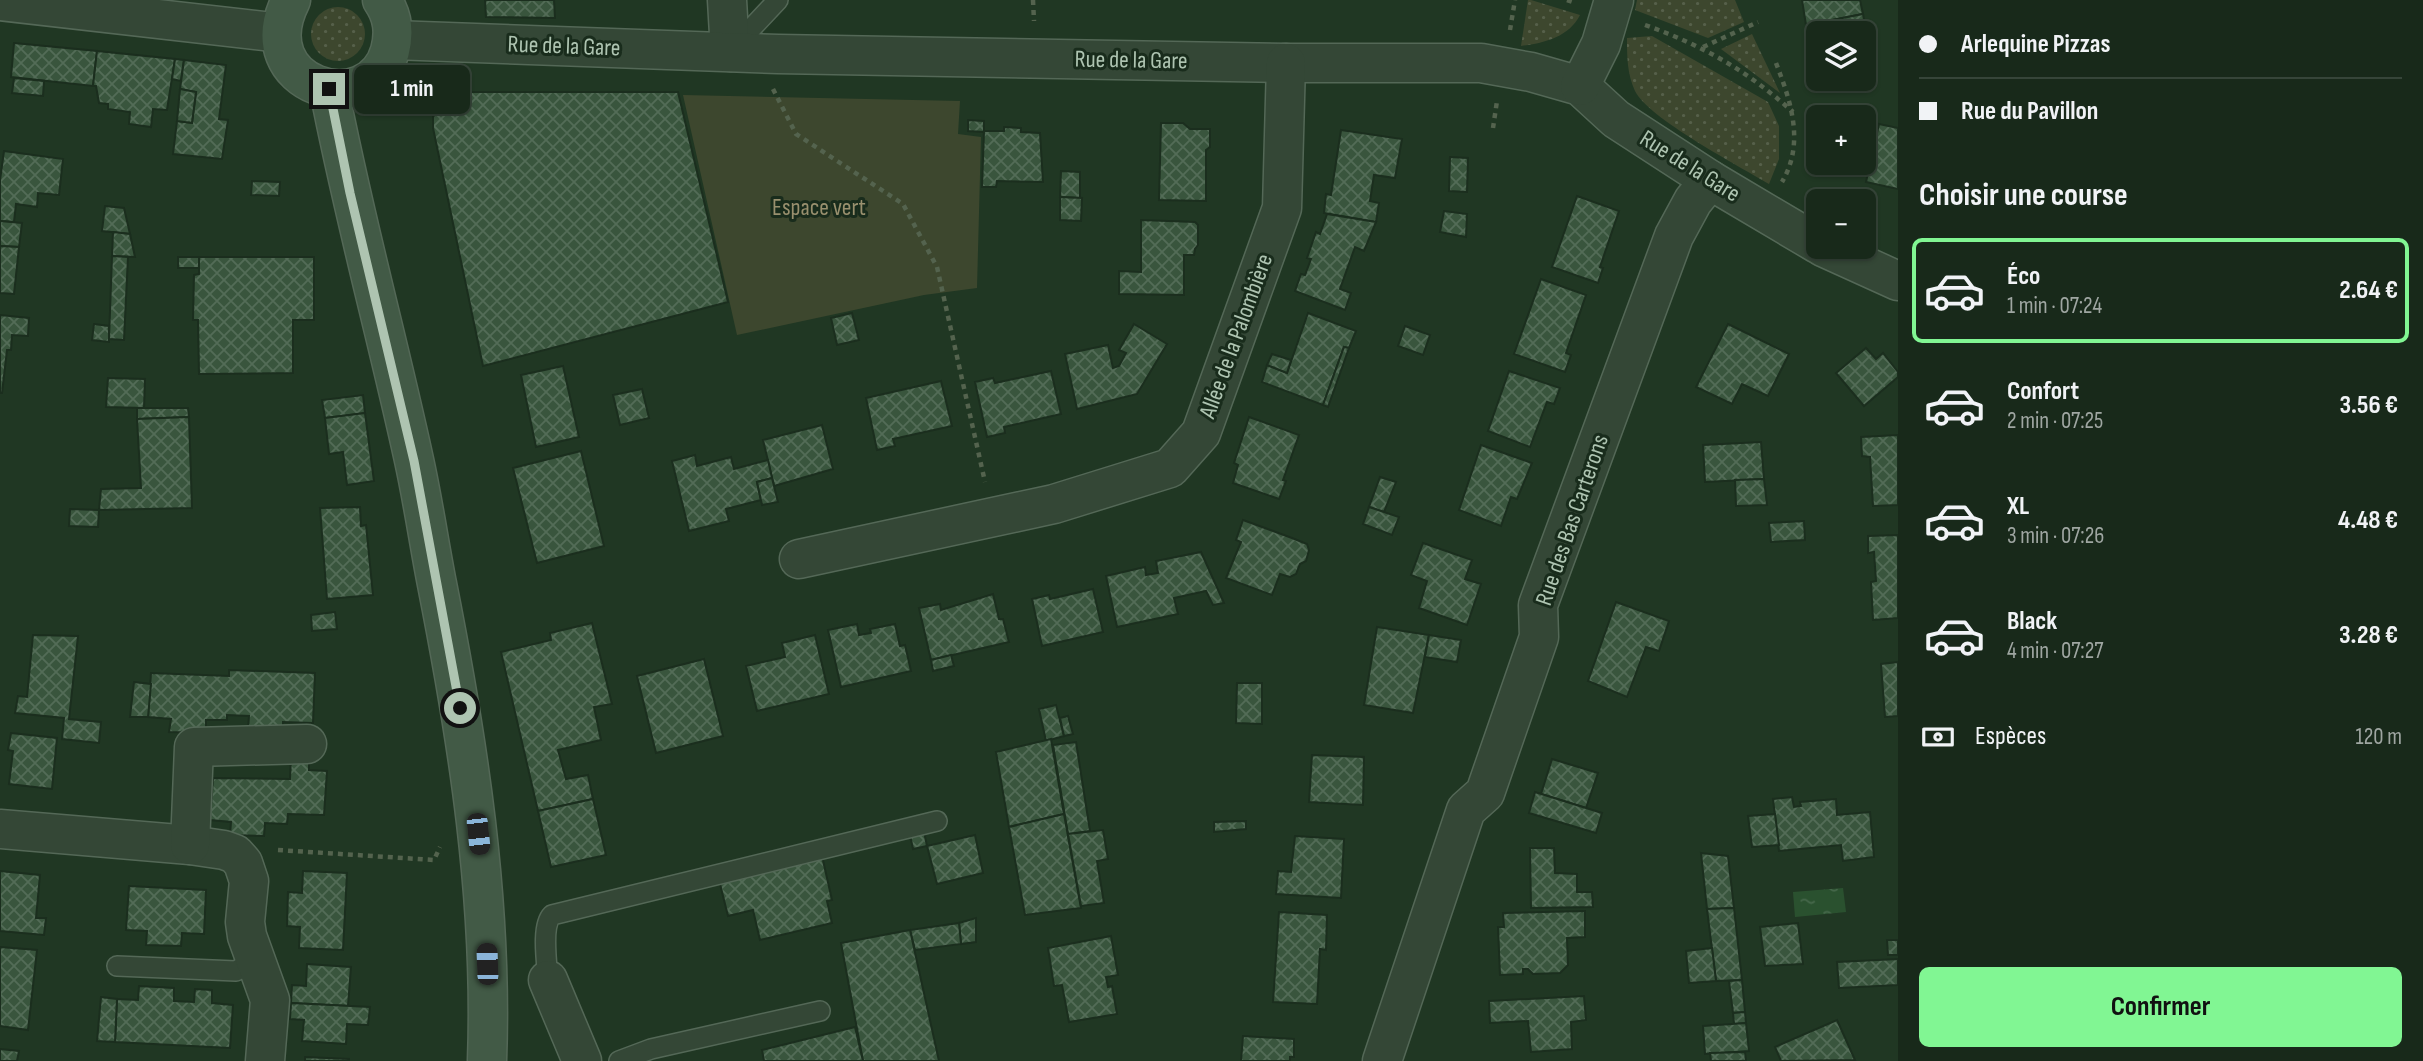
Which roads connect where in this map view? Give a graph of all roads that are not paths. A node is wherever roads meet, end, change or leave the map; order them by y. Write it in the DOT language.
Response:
graph roads {
  1 [pos="382,0"];
  2 [pos="727,0"];
  3 [pos="778,0"];
  4 [pos="0,1"];
  5 [pos="1612,6"];
  6 [pos="286,16"];
  7 [pos="393,40"];
  8 [pos="730,52"];
  9 [pos="1286,63"];
  10 [pos="1580,86"];
  11 [pos="329,89"];
  12 [pos="1710,180"];
  13 [pos="1806,237"];
  14 [pos="1850,259"];
  15 [pos="1898,281"];
  16 [pos="799,559"];
  17 [pos="307,744"];
  18 [pos="937,821"];
  19 [pos="0,829"];
  20 [pos="190,845"];
  21 [pos="255,960"];
  22 [pos="117,966"];
  23 [pos="548,980"];
  24 [pos="820,1011"];
  25 [pos="654,1055"];
  26 [pos="265,1061"];
  27 [pos="487,1061"];
  28 [pos="582,1061"];
  29 [pos="619,1061"];
  30 [pos="1382,1061"];
  1 -- 7 [label="street"];
  2 -- 8 [label="street"];
  3 -- 8 [label="lane"];
  4 -- 6 [label="street"];
  5 -- 10 [label="street"];
  6 -- 11 [label="street"];
  7 -- 8 [label="street, Rue de la Gare"];
  7 -- 11 [label="street"];
  8 -- 9 [label="street, Rue de la Gare"];
  9 -- 10 [label="street, Rue de la Gare"];
  9 -- 16 [label="street, Allée de la Palombière"];
  10 -- 12 [label="street, Rue de la Gare"];
  11 -- 27 [label="street"];
  12 -- 13 [label="street, Rue de la Gare"];
  12 -- 30 [label="street, Rue des Bas Carterons"];
  14 -- 15 [label="street"];
  17 -- 20 [label="street"];
  18 -- 23 [label="lane"];
  19 -- 20 [label="street"];
  20 -- 21 [label="street"];
  21 -- 22 [label="lane"];
  21 -- 26 [label="street"];
  23 -- 28 [label="street"];
  24 -- 25 [label="lane"];
  25 -- 29 [label="lane"];
}
